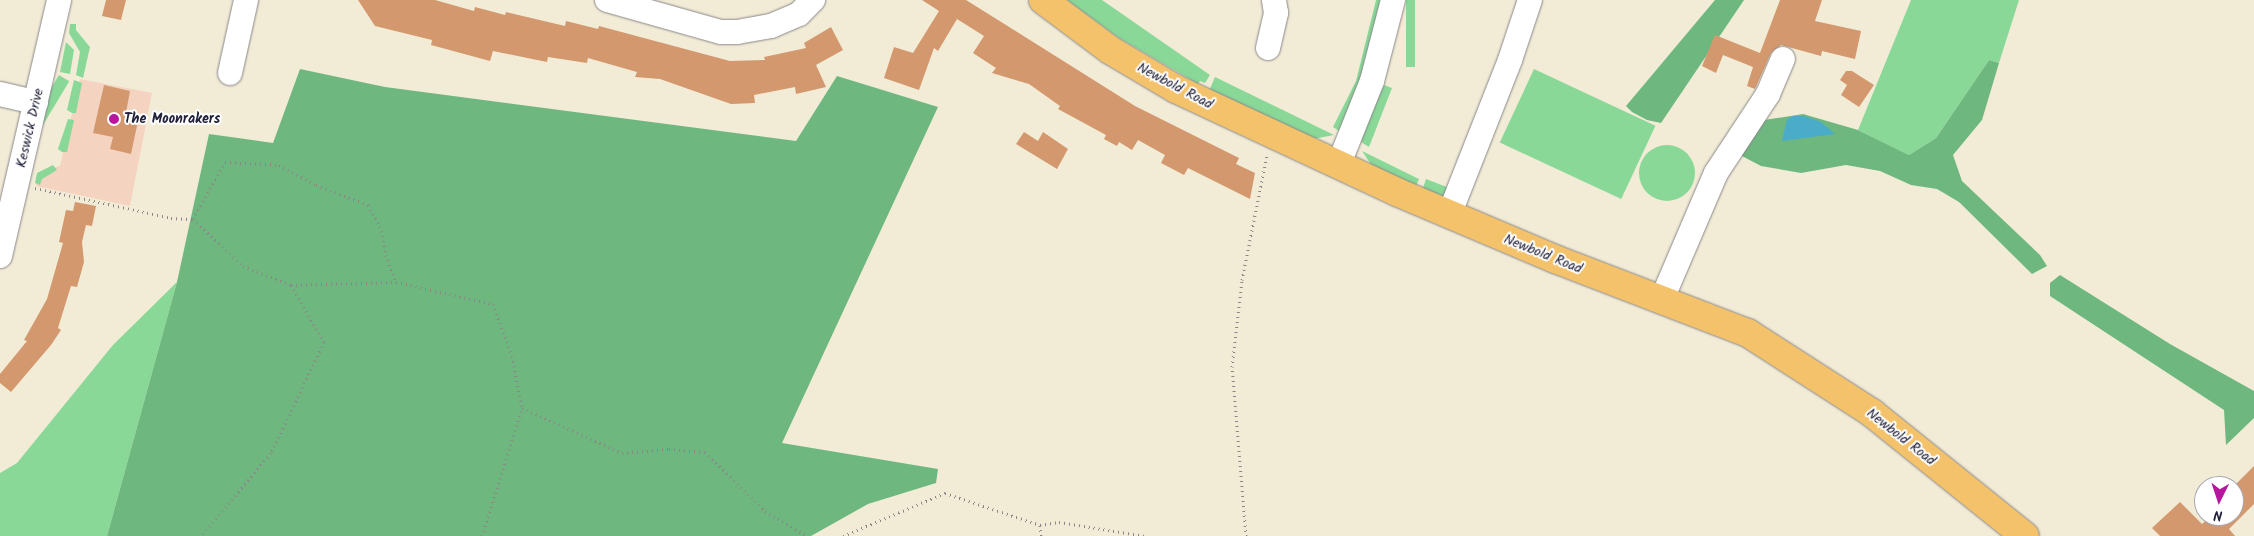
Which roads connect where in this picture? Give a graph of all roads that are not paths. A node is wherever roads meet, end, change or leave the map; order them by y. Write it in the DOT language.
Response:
graph roads {
  1 [pos="59,0"];
  2 [pos="246,0"];
  3 [pos="607,0"];
  4 [pos="813,0"];
  5 [pos="1042,0"];
  6 [pos="1274,0"];
  7 [pos="1393,0"];
  8 [pos="1530,0"];
  9 [pos="1268,48"];
  10 [pos="1783,59"];
  11 [pos="230,73"];
  12 [pos="0,94"];
  13 [pos="36,102"];
  14 [pos="1338,166"];
  15 [pos="1449,215"];
  16 [pos="0,256"];
  17 [pos="1662,299"];
  18 [pos="2025,536"];
  1 -- 13 [label="street, Keswick Drive"];
  2 -- 11 [label="street"];
  3 -- 4 [label="street"];
  5 -- 14 [label="main road, Newbold Road"];
  6 -- 9 [label="street"];
  7 -- 14 [label="street"];
  8 -- 15 [label="street"];
  10 -- 17 [label="street"];
  12 -- 13 [label="street"];
  13 -- 16 [label="street, Keswick Drive"];
  14 -- 15 [label="main road, Newbold Road"];
  15 -- 17 [label="main road, Newbold Road"];
  17 -- 18 [label="main road, Newbold Road"];
}
